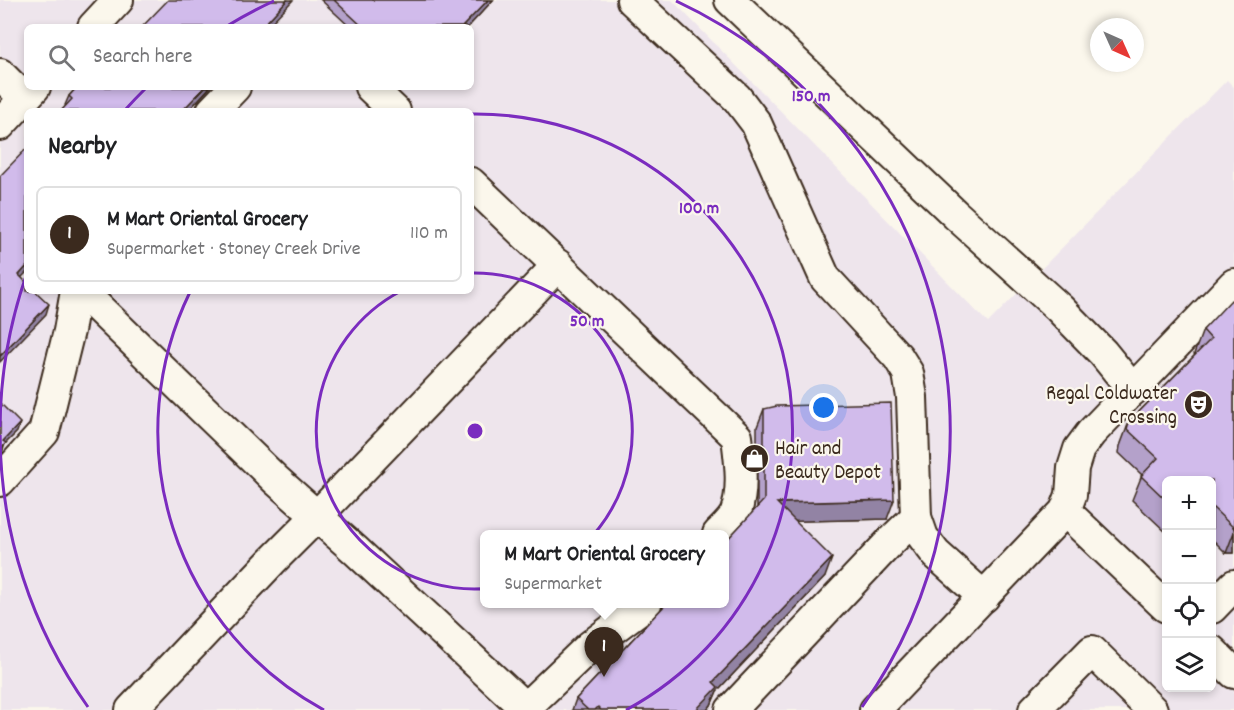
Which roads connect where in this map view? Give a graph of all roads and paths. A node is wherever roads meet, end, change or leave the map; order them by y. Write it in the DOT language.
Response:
graph roads {
  1 [pos="118,0"];
  2 [pos="633,0"];
  3 [pos="730,0"];
  4 [pos="96,24"];
  5 [pos="0,74"];
  6 [pos="24,89"];
  7 [pos="232,90"];
  8 [pos="373,90"];
  9 [pos="30,93"];
  10 [pos="215,108"];
  11 [pos="392,108"];
  12 [pos="0,125"];
  13 [pos="474,186"];
  14 [pos="558,266"];
  15 [pos="1234,284"];
  16 [pos="75,294"];
  17 [pos="84,294"];
  18 [pos="1133,390"];
  19 [pos="0,481"];
  20 [pos="1065,511"];
  21 [pos="317,516"];
  22 [pos="916,517"];
  23 [pos="721,530"];
  24 [pos="1234,585"];
  25 [pos="984,597"];
  26 [pos="1162,602"];
  27 [pos="1216,604"];
  28 [pos="639,608"];
  29 [pos="1216,655"];
  30 [pos="1234,673"];
  31 [pos="525,709"];
  32 [pos="131,710"];
  33 [pos="731,710"];
  34 [pos="875,710"];
  35 [pos="1034,710"];
  36 [pos="1152,710"];
  1 -- 4 [label="street"];
  2 -- 22 [label="street"];
  3 -- 18 [label="street"];
  5 -- 6 [label="street"];
  7 -- 10 [label="street"];
  8 -- 11 [label="street"];
  9 -- 12 [label="street"];
  13 -- 14 [label="street"];
  14 -- 21 [label="street"];
  14 -- 23 [label="street"];
  15 -- 18 [label="street"];
  16 -- 19 [label="street"];
  17 -- 21 [label="street"];
  18 -- 20 [label="street"];
  20 -- 25 [label="street"];
  20 -- 26 [label="street"];
  21 -- 31 [label="street"];
  21 -- 32 [label="street"];
  22 -- 25 [label="street"];
  22 -- 33 [label="street"];
  24 -- 27 [label="street"];
  25 -- 34 [label="street"];
  28 -- 31 [label="street"];
  29 -- 30 [label="street"];
  35 -- 36 [label="street"];
}
